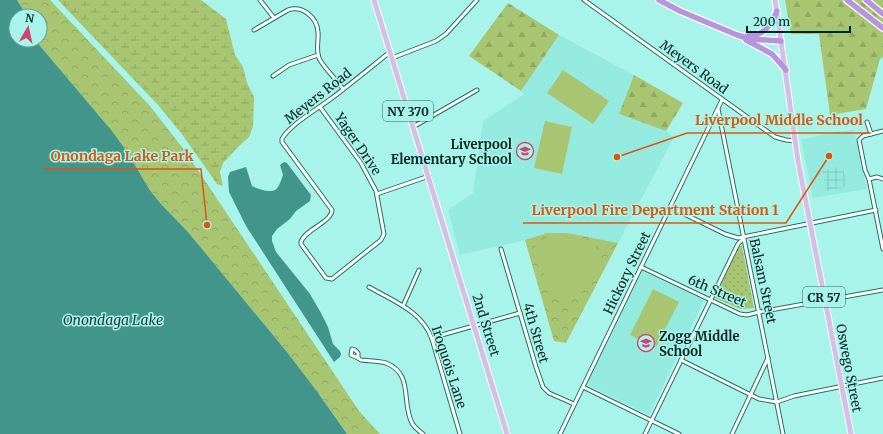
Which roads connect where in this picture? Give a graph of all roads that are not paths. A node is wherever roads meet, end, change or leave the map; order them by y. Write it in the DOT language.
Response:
graph roads {
  1 [pos="260,0"];
  2 [pos="477,0"];
  3 [pos="584,0"];
  4 [pos="660,0"];
  5 [pos="666,0"];
  6 [pos="775,0"];
  7 [pos="847,0"];
  8 [pos="866,0"];
  9 [pos="376,1"];
  10 [pos="777,11"];
  11 [pos="883,14"];
  12 [pos="274,18"];
  13 [pos="700,19"];
  14 [pos="883,28"];
  15 [pos="254,30"];
  16 [pos="737,34"];
  17 [pos="781,41"];
  18 [pos="390,52"];
  19 [pos="318,55"];
  20 [pos="392,58"];
  21 [pos="786,70"];
  22 [pos="273,76"];
  23 [pos="343,89"];
  24 [pos="477,90"];
  25 [pos="722,100"];
  26 [pos="320,106"];
  27 [pos="718,109"];
  28 [pos="867,122"];
  29 [pos="413,127"];
  30 [pos="883,131"];
  31 [pos="871,134"];
  32 [pos="796,140"];
  33 [pos="297,163"];
  34 [pos="429,176"];
  35 [pos="869,179"];
  36 [pos="883,179"];
  37 [pos="377,194"];
  38 [pos="670,206"];
  39 [pos="876,210"];
  40 [pos="810,224"];
  41 [pos="744,237"];
  42 [pos="501,249"];
  43 [pos="883,249"];
  44 [pos="640,267"];
  45 [pos="419,270"];
  46 [pos="369,287"];
  47 [pos="883,290"];
  48 [pos="710,300"];
  49 [pos="825,300"];
  50 [pos="403,306"];
  51 [pos="759,312"];
  52 [pos="520,313"];
  53 [pos="475,326"];
  54 [pos="432,339"];
  55 [pos="358,358"];
  56 [pos="769,358"];
  57 [pos="681,360"];
  58 [pos="883,378"];
  59 [pos="583,387"];
  60 [pos="842,387"];
  61 [pos="751,395"];
  62 [pos="777,402"];
  63 [pos="574,404"];
  64 [pos="652,421"];
  65 [pos="423,434"];
  66 [pos="460,434"];
  67 [pos="507,434"];
  68 [pos="560,434"];
  69 [pos="645,434"];
  70 [pos="679,434"];
  71 [pos="732,434"];
  72 [pos="783,434"];
  73 [pos="851,434"];
  1 -- 12 [label="street"];
  2 -- 20 [label="street"];
  3 -- 25 [label="street, Meyers Road"];
  4 -- 13 [label="highway"];
  5 -- 13 [label="highway"];
  6 -- 10 [label="main road, CR 57"];
  7 -- 14 [label="highway"];
  8 -- 11 [label="highway"];
  9 -- 18 [label="main road, NY 370"];
  10 -- 16 [label="highway"];
  10 -- 17 [label="main road, CR 57"];
  12 -- 15 [label="street"];
  12 -- 19 [label="street"];
  13 -- 16 [label="highway"];
  16 -- 17 [label="highway"];
  16 -- 21 [label="highway"];
  17 -- 21 [label="main road, CR 57"];
  18 -- 20 [label="main road, NY 370"];
  18 -- 23 [label="street, Meyers Road"];
  19 -- 22 [label="street"];
  19 -- 23 [label="street"];
  20 -- 29 [label="main road, NY 370"];
  21 -- 32 [label="main road, Oswego Street / CR 57"];
  23 -- 26 [label="street, Meyers Road"];
  24 -- 29 [label="street"];
  25 -- 27 [label="street, Hickory Street"];
  25 -- 32 [label="street, Meyers Road"];
  26 -- 33 [label="street, Meyers Road"];
  26 -- 37 [label="street, Yager Drive"];
  27 -- 38 [label="street, Hickory Street"];
  27 -- 41 [label="street, Balsam Street"];
  28 -- 31 [label="street"];
  29 -- 34 [label="main road, NY 370"];
  30 -- 31 [label="street"];
  31 -- 35 [label="street"];
  32 -- 40 [label="main road, Oswego Street / CR 57"];
  33 -- 37 [label="street, Yager Drive"];
  34 -- 37 [label="street"];
  34 -- 53 [label="main road, 2nd Street / NY 370"];
  35 -- 36 [label="street"];
  35 -- 39 [label="street"];
  38 -- 41 [label="street"];
  38 -- 44 [label="street, Hickory Street"];
  39 -- 40 [label="street"];
  39 -- 43 [label="street"];
  40 -- 41 [label="street"];
  40 -- 49 [label="main road, Oswego Street / CR 57"];
  41 -- 48 [label="street"];
  41 -- 51 [label="street, Balsam Street"];
  42 -- 52 [label="street, 4th Street"];
  44 -- 48 [label="street, 6th Street"];
  44 -- 59 [label="street, Hickory Street"];
  45 -- 50 [label="street"];
  46 -- 50 [label="street, Iroquois Lane"];
  47 -- 49 [label="street, 6th Street"];
  48 -- 51 [label="street, 6th Street"];
  48 -- 57 [label="street"];
  49 -- 51 [label="street, 6th Street"];
  49 -- 60 [label="main road, Oswego Street / CR 57"];
  50 -- 54 [label="street, Iroquois Lane"];
  51 -- 56 [label="street, Balsam Street"];
  52 -- 53 [label="street"];
  52 -- 63 [label="street, 4th Street"];
  53 -- 54 [label="street"];
  53 -- 67 [label="main road, 2nd Street / NY 370"];
  54 -- 66 [label="street, Iroquois Lane"];
  55 -- 65 [label="street"];
  56 -- 61 [label="street"];
  56 -- 62 [label="street, Balsam Street"];
  57 -- 61 [label="street"];
  57 -- 64 [label="street"];
  58 -- 60 [label="street"];
  59 -- 63 [label="street, Hickory Street"];
  59 -- 64 [label="street"];
  60 -- 62 [label="street"];
  60 -- 73 [label="main road, Oswego Street / CR 57"];
  61 -- 62 [label="street"];
  61 -- 71 [label="street"];
  62 -- 72 [label="street, Balsam Street"];
  63 -- 68 [label="street, Hickory Street"];
  64 -- 69 [label="street"];
  64 -- 70 [label="street"];
}
